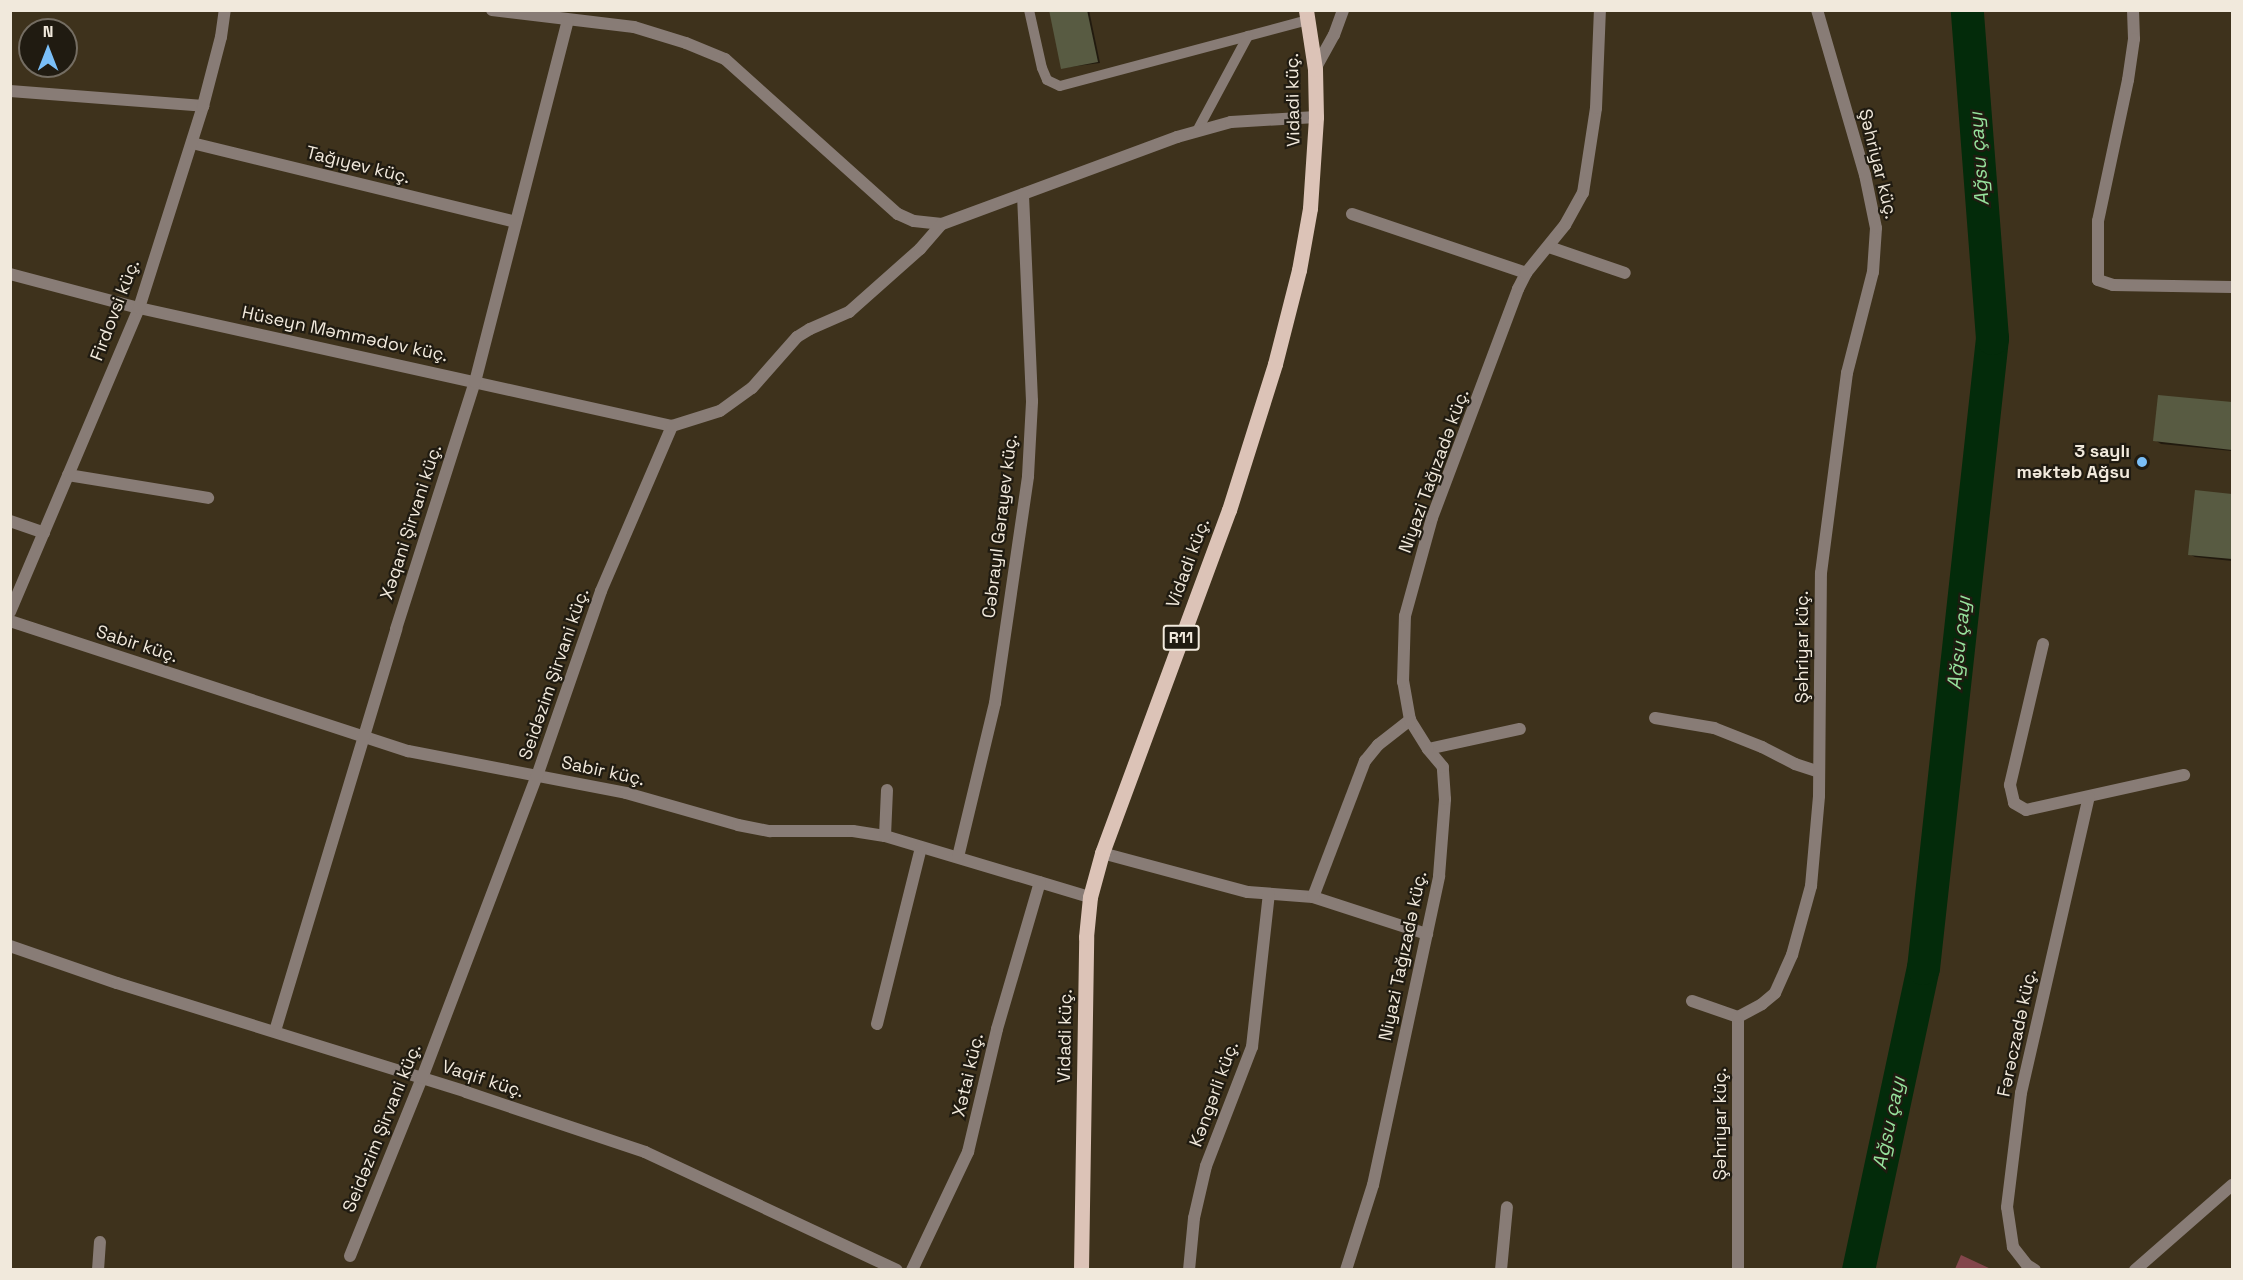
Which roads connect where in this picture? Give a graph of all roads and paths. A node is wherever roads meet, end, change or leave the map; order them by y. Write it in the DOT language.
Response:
graph roads {
  1 [pos="225,10"];
  2 [pos="492,10"];
  3 [pos="1029,10"];
  4 [pos="1343,10"];
  5 [pos="1600,10"];
  6 [pos="1817,10"];
  7 [pos="2133,10"];
  8 [pos="1307,15"];
  9 [pos="568,20"];
  10 [pos="1248,36"];
  11 [pos="1315,69"];
  12 [pos="10,91"];
  13 [pos="203,106"];
  14 [pos="1316,117"];
  15 [pos="1197,131"];
  16 [pos="192,143"];
  17 [pos="1023,194"];
  18 [pos="1352,214"];
  19 [pos="516,222"];
  20 [pos="942,224"];
  21 [pos="1549,247"];
  22 [pos="1526,273"];
  23 [pos="1625,273"];
  24 [pos="10,274"];
  25 [pos="2232,287"];
  26 [pos="139,308"];
  27 [pos="475,382"];
  28 [pos="672,426"];
  29 [pos="68,475"];
  30 [pos="208,498"];
  31 [pos="10,521"];
  32 [pos="44,533"];
  33 [pos="10,612"];
  34 [pos="10,621"];
  35 [pos="2043,644"];
  36 [pos="1655,718"];
  37 [pos="1410,720"];
  38 [pos="1520,729"];
  39 [pos="363,738"];
  40 [pos="1428,749"];
  41 [pos="1819,772"];
  42 [pos="537,776"];
  43 [pos="2184,776"];
  44 [pos="887,790"];
  45 [pos="2089,797"];
  46 [pos="885,836"];
  47 [pos="921,846"];
  48 [pos="1102,854"];
  49 [pos="958,857"];
  50 [pos="1040,882"];
  51 [pos="1269,894"];
  52 [pos="1090,897"];
  53 [pos="1313,897"];
  54 [pos="1427,934"];
  55 [pos="10,946"];
  56 [pos="1692,1001"];
  57 [pos="1738,1017"];
  58 [pos="877,1024"];
  59 [pos="275,1031"];
  60 [pos="422,1078"];
  61 [pos="2232,1185"];
  62 [pos="1507,1207"];
  63 [pos="100,1242"];
  64 [pos="350,1256"];
  65 [pos="98,1269"];
  66 [pos="897,1269"];
  67 [pos="912,1269"];
  68 [pos="1081,1269"];
  69 [pos="1189,1269"];
  70 [pos="1346,1269"];
  71 [pos="1501,1269"];
  72 [pos="1738,1269"];
  73 [pos="2035,1269"];
  74 [pos="2134,1269"];
  1 -- 13 [label="street, Firdovsi küç."];
  2 -- 9 [label="street"];
  3 -- 10 [label="lane"];
  4 -- 11 [label="street"];
  5 -- 21 [label="street, Niyazi Tağızadə küç."];
  6 -- 41 [label="street, Şəhriyar küç."];
  7 -- 25 [label="street"];
  8 -- 10 [label="lane"];
  8 -- 11 [label="main road, Vidadi küç. / R11"];
  9 -- 19 [label="street, Xəqani Şirvani küç."];
  9 -- 20 [label="street"];
  10 -- 15 [label="lane"];
  11 -- 14 [label="main road, Vidadi küç. / R11"];
  12 -- 13 [label="street"];
  13 -- 16 [label="street, Firdovsi küç."];
  14 -- 15 [label="street"];
  14 -- 48 [label="main road, Vidadi küç. / R11"];
  15 -- 17 [label="street"];
  16 -- 19 [label="street, Tağıyev küç."];
  16 -- 26 [label="street, Firdovsi küç."];
  17 -- 20 [label="street"];
  17 -- 49 [label="street, Cəbrayıl Gərayev küç."];
  18 -- 22 [label="street"];
  19 -- 27 [label="street, Xəqani Şirvani küç."];
  20 -- 28 [label="street"];
  21 -- 22 [label="street, Niyazi Tağızadə küç."];
  21 -- 23 [label="street"];
  22 -- 37 [label="street, Niyazi Tağızadə küç."];
  24 -- 26 [label="street, Hüseyn Məmmədov küç."];
  26 -- 27 [label="street, Hüseyn Məmmədov küç."];
  26 -- 29 [label="street, Firdovsi küç."];
  27 -- 28 [label="street, Hüseyn Məmmədov küç."];
  27 -- 39 [label="street, Xəqani Şirvani küç."];
  28 -- 42 [label="street, Seidəzim Şirvani küç."];
  29 -- 30 [label="street"];
  29 -- 32 [label="street, Firdovsi küç."];
  31 -- 32 [label="street"];
  32 -- 33 [label="street, Firdovsi küç."];
  34 -- 39 [label="street, Sabir küç."];
  35 -- 45 [label="street"];
  36 -- 41 [label="street"];
  37 -- 40 [label="street, Niyazi Tağızadə küç."];
  37 -- 53 [label="street"];
  38 -- 40 [label="street"];
  39 -- 42 [label="street, Sabir küç."];
  39 -- 59 [label="street, Xəqani Şirvani küç."];
  40 -- 54 [label="street, Niyazi Tağızadə küç."];
  41 -- 57 [label="street, Şəhriyar küç."];
  42 -- 46 [label="street, Sabir küç."];
  42 -- 60 [label="street, Seidəzim Şirvani küç."];
  43 -- 45 [label="street"];
  44 -- 46 [label="street"];
  45 -- 73 [label="street, Fərəczadə küç."];
  46 -- 47 [label="street, Sabir küç."];
  47 -- 49 [label="street, Sabir küç."];
  47 -- 58 [label="street"];
  48 -- 51 [label="street"];
  48 -- 52 [label="main road, Vidadi küç. / R11"];
  49 -- 50 [label="street, Sabir küç."];
  50 -- 52 [label="street, Sabir küç."];
  50 -- 67 [label="street, Xətai küç."];
  51 -- 53 [label="street"];
  51 -- 69 [label="street, Kəngərli küç."];
  52 -- 68 [label="main road, Vidadi küç. / R11"];
  53 -- 54 [label="street"];
  54 -- 70 [label="street, Niyazi Tağızadə küç."];
  55 -- 59 [label="street, Vaqif küç."];
  56 -- 57 [label="street"];
  57 -- 72 [label="street, Şəhriyar küç."];
  59 -- 60 [label="street, Vaqif küç."];
  60 -- 64 [label="street, Seidəzim Şirvani küç."];
  60 -- 66 [label="street, Vaqif küç."];
  61 -- 74 [label="street"];
  62 -- 71 [label="street"];
  63 -- 65 [label="street"];
}
